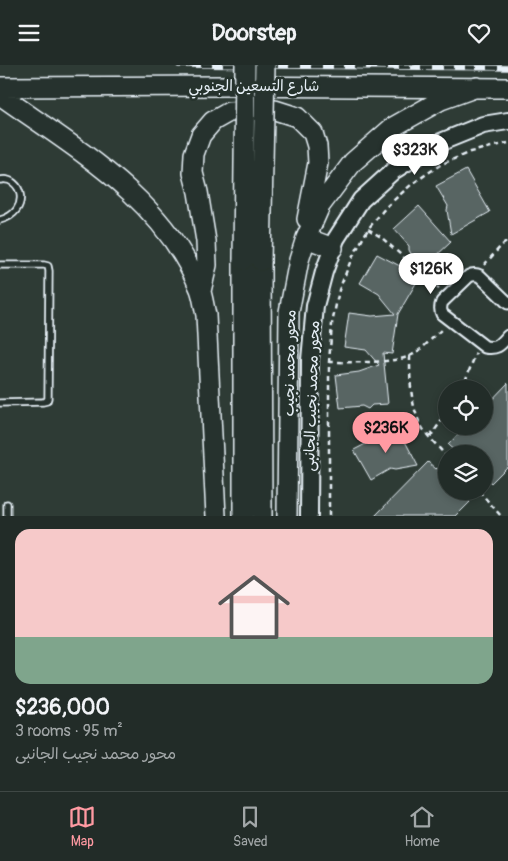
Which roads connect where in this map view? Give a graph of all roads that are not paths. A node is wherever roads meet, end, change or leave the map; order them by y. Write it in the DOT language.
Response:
graph roads {
  1 [pos="245,65"];
  2 [pos="265,65"];
  3 [pos="0,87"];
  4 [pos="477,87"];
  5 [pos="508,88"];
  6 [pos="0,95"];
  7 [pos="508,121"];
  8 [pos="0,180"];
  9 [pos="0,220"];
  10 [pos="306,238"];
  11 [pos="333,248"];
  12 [pos="0,265"];
  13 [pos="201,291"];
  14 [pos="508,303"];
  15 [pos="507,341"];
  16 [pos="0,403"];
  17 [pos="6,504"];
  18 [pos="7,516"];
  19 [pos="216,516"];
  20 [pos="243,516"];
  21 [pos="262,516"];
  22 [pos="288,516"];
  23 [pos="309,516"];
  1 -- 20 [label="main road, bridge"];
  2 -- 21 [label="main road, محور محمد نجيب, bridge"];
  3 -- 4 [label="main road, شارع التسعين الجنوبي"];
  4 -- 5 [label="main road, شارع التسعين الجنوبي"];
  4 -- 10 [label="main road, محور محمد نجيب"];
  6 -- 13 [label="main road"];
  7 -- 11 [label="street, محور محمد نجيب الجانبى"];
  8 -- 9 [label="lane"];
  10 -- 11 [label="main road"];
  10 -- 13 [label="main road"];
  10 -- 22 [label="main road, محور محمد نجيب"];
  11 -- 23 [label="street, محور محمد نجيب الجانبى"];
  12 -- 16 [label="lane"];
  13 -- 19 [label="main road"];
  14 -- 15 [label="street"];
  17 -- 18 [label="lane"];
}
